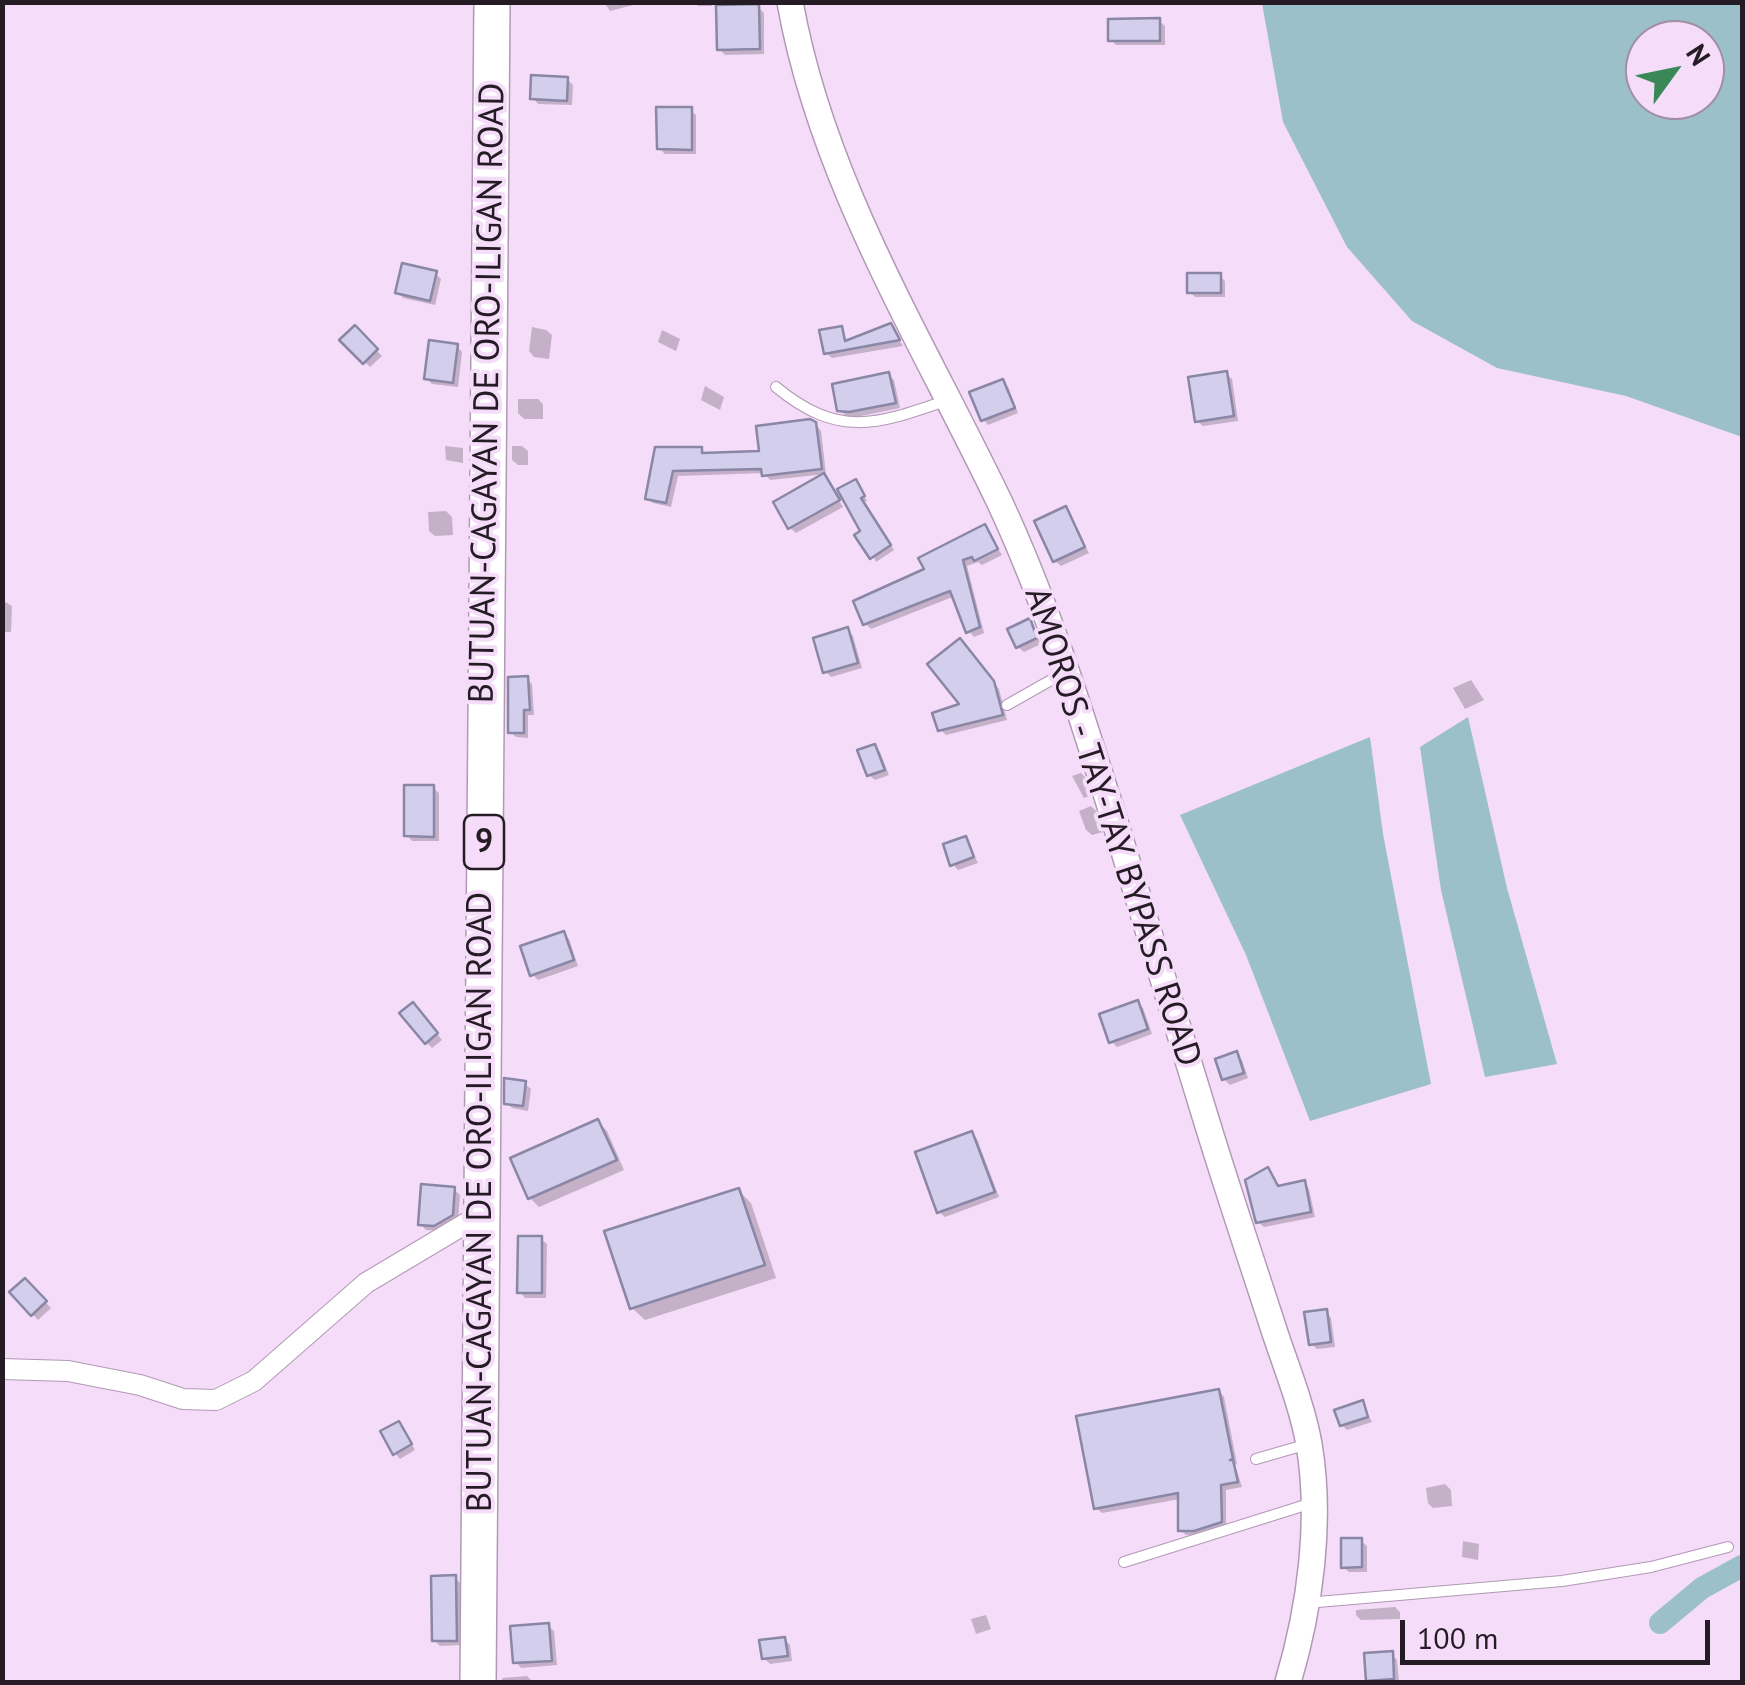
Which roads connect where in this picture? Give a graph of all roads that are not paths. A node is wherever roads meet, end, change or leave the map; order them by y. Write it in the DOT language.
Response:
graph roads {
  1 [pos="492,2"];
  2 [pos="790,2"];
  3 [pos="776,386"];
  4 [pos="946,400"];
  5 [pos="1068,670"];
  6 [pos="1007,705"];
  7 [pos="480,1215"];
  8 [pos="2,1368"];
  9 [pos="1309,1444"];
  10 [pos="1256,1459"];
  11 [pos="1313,1503"];
  12 [pos="1728,1547"];
  13 [pos="1124,1562"];
  14 [pos="1306,1604"];
  15 [pos="478,1682"];
  16 [pos="1288,1682"];
  1 -- 7 [label="highway, BUTUAN-CAGAYAN DE ORO-ILIGAN ROAD / 9"];
  2 -- 4 [label="street, AMOROS - TAY-TAY BYPASS ROAD"];
  3 -- 4 [label="lane"];
  4 -- 5 [label="street, AMOROS - TAY-TAY BYPASS ROAD"];
  5 -- 6 [label="lane"];
  5 -- 9 [label="street, AMOROS - TAY-TAY BYPASS ROAD"];
  7 -- 8 [label="street"];
  7 -- 15 [label="highway, BUTUAN-CAGAYAN DE ORO-ILIGAN ROAD / 9"];
  9 -- 10 [label="lane"];
  9 -- 11 [label="street, AMOROS - TAY-TAY BYPASS ROAD"];
  11 -- 13 [label="lane"];
  11 -- 14 [label="street, AMOROS - TAY-TAY BYPASS ROAD"];
  12 -- 14 [label="lane"];
  14 -- 16 [label="street, AMOROS - TAY-TAY BYPASS ROAD"];
}
